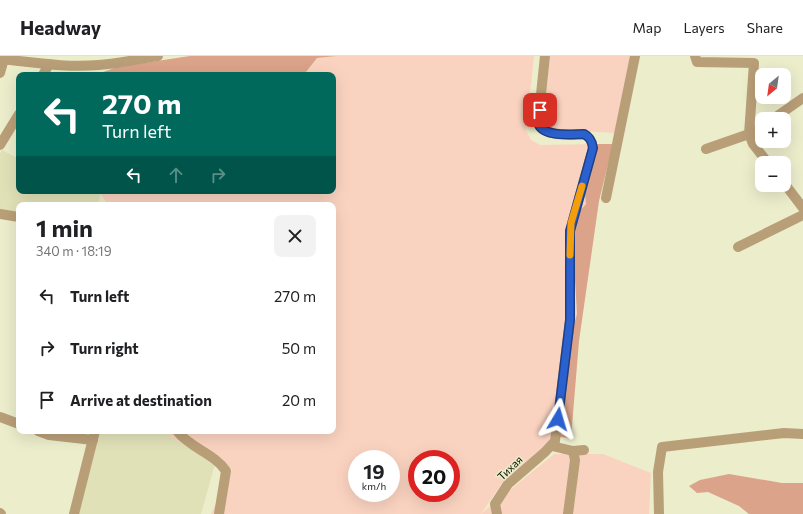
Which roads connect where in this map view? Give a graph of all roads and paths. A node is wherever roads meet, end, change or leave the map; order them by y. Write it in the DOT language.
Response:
graph roads {
  1 [pos="74,56"];
  2 [pos="158,56"];
  3 [pos="545,56"];
  4 [pos="635,56"];
  5 [pos="695,56"];
  6 [pos="2,59"];
  7 [pos="50,64"];
  8 [pos="68,66"];
  9 [pos="0,72"];
  10 [pos="45,72"];
  11 [pos="803,98"];
  12 [pos="783,112"];
  13 [pos="16,119"];
  14 [pos="755,130"];
  15 [pos="749,134"];
  16 [pos="0,145"];
  17 [pos="706,150"];
  18 [pos="762,156"];
  19 [pos="791,192"];
  20 [pos="606,198"];
  21 [pos="803,208"];
  22 [pos="0,214"];
  23 [pos="803,215"];
  24 [pos="16,217"];
  25 [pos="738,247"];
  26 [pos="0,417"];
  27 [pos="16,423"];
  28 [pos="46,434"];
  29 [pos="180,434"];
  30 [pos="803,434"];
  31 [pos="94,436"];
  32 [pos="552,446"];
  33 [pos="584,450"];
  34 [pos="573,451"];
  35 [pos="74,514"];
  36 [pos="219,514"];
  37 [pos="497,514"];
  38 [pos="568,514"];
  39 [pos="659,514"];
  1 -- 8 [label="street"];
  2 -- 8 [label="street"];
  3 -- 32 [label="street"];
  4 -- 20 [label="street"];
  5 -- 15 [label="street"];
  6 -- 7 [label="street"];
  6 -- 9 [label="street"];
  7 -- 8 [label="street"];
  7 -- 10 [label="street"];
  11 -- 12 [label="street"];
  13 -- 16 [label="street"];
  14 -- 15 [label="street"];
  15 -- 17 [label="street"];
  15 -- 18 [label="street"];
  19 -- 21 [label="street"];
  22 -- 24 [label="street"];
  23 -- 25 [label="street"];
  26 -- 27 [label="street"];
  28 -- 31 [label="street"];
  29 -- 36 [label="street"];
  30 -- 39 [label="street"];
  31 -- 35 [label="street"];
  32 -- 34 [label="street"];
  32 -- 37 [label="street, Тихая"];
  33 -- 34 [label="street"];
  34 -- 38 [label="street"];
}
